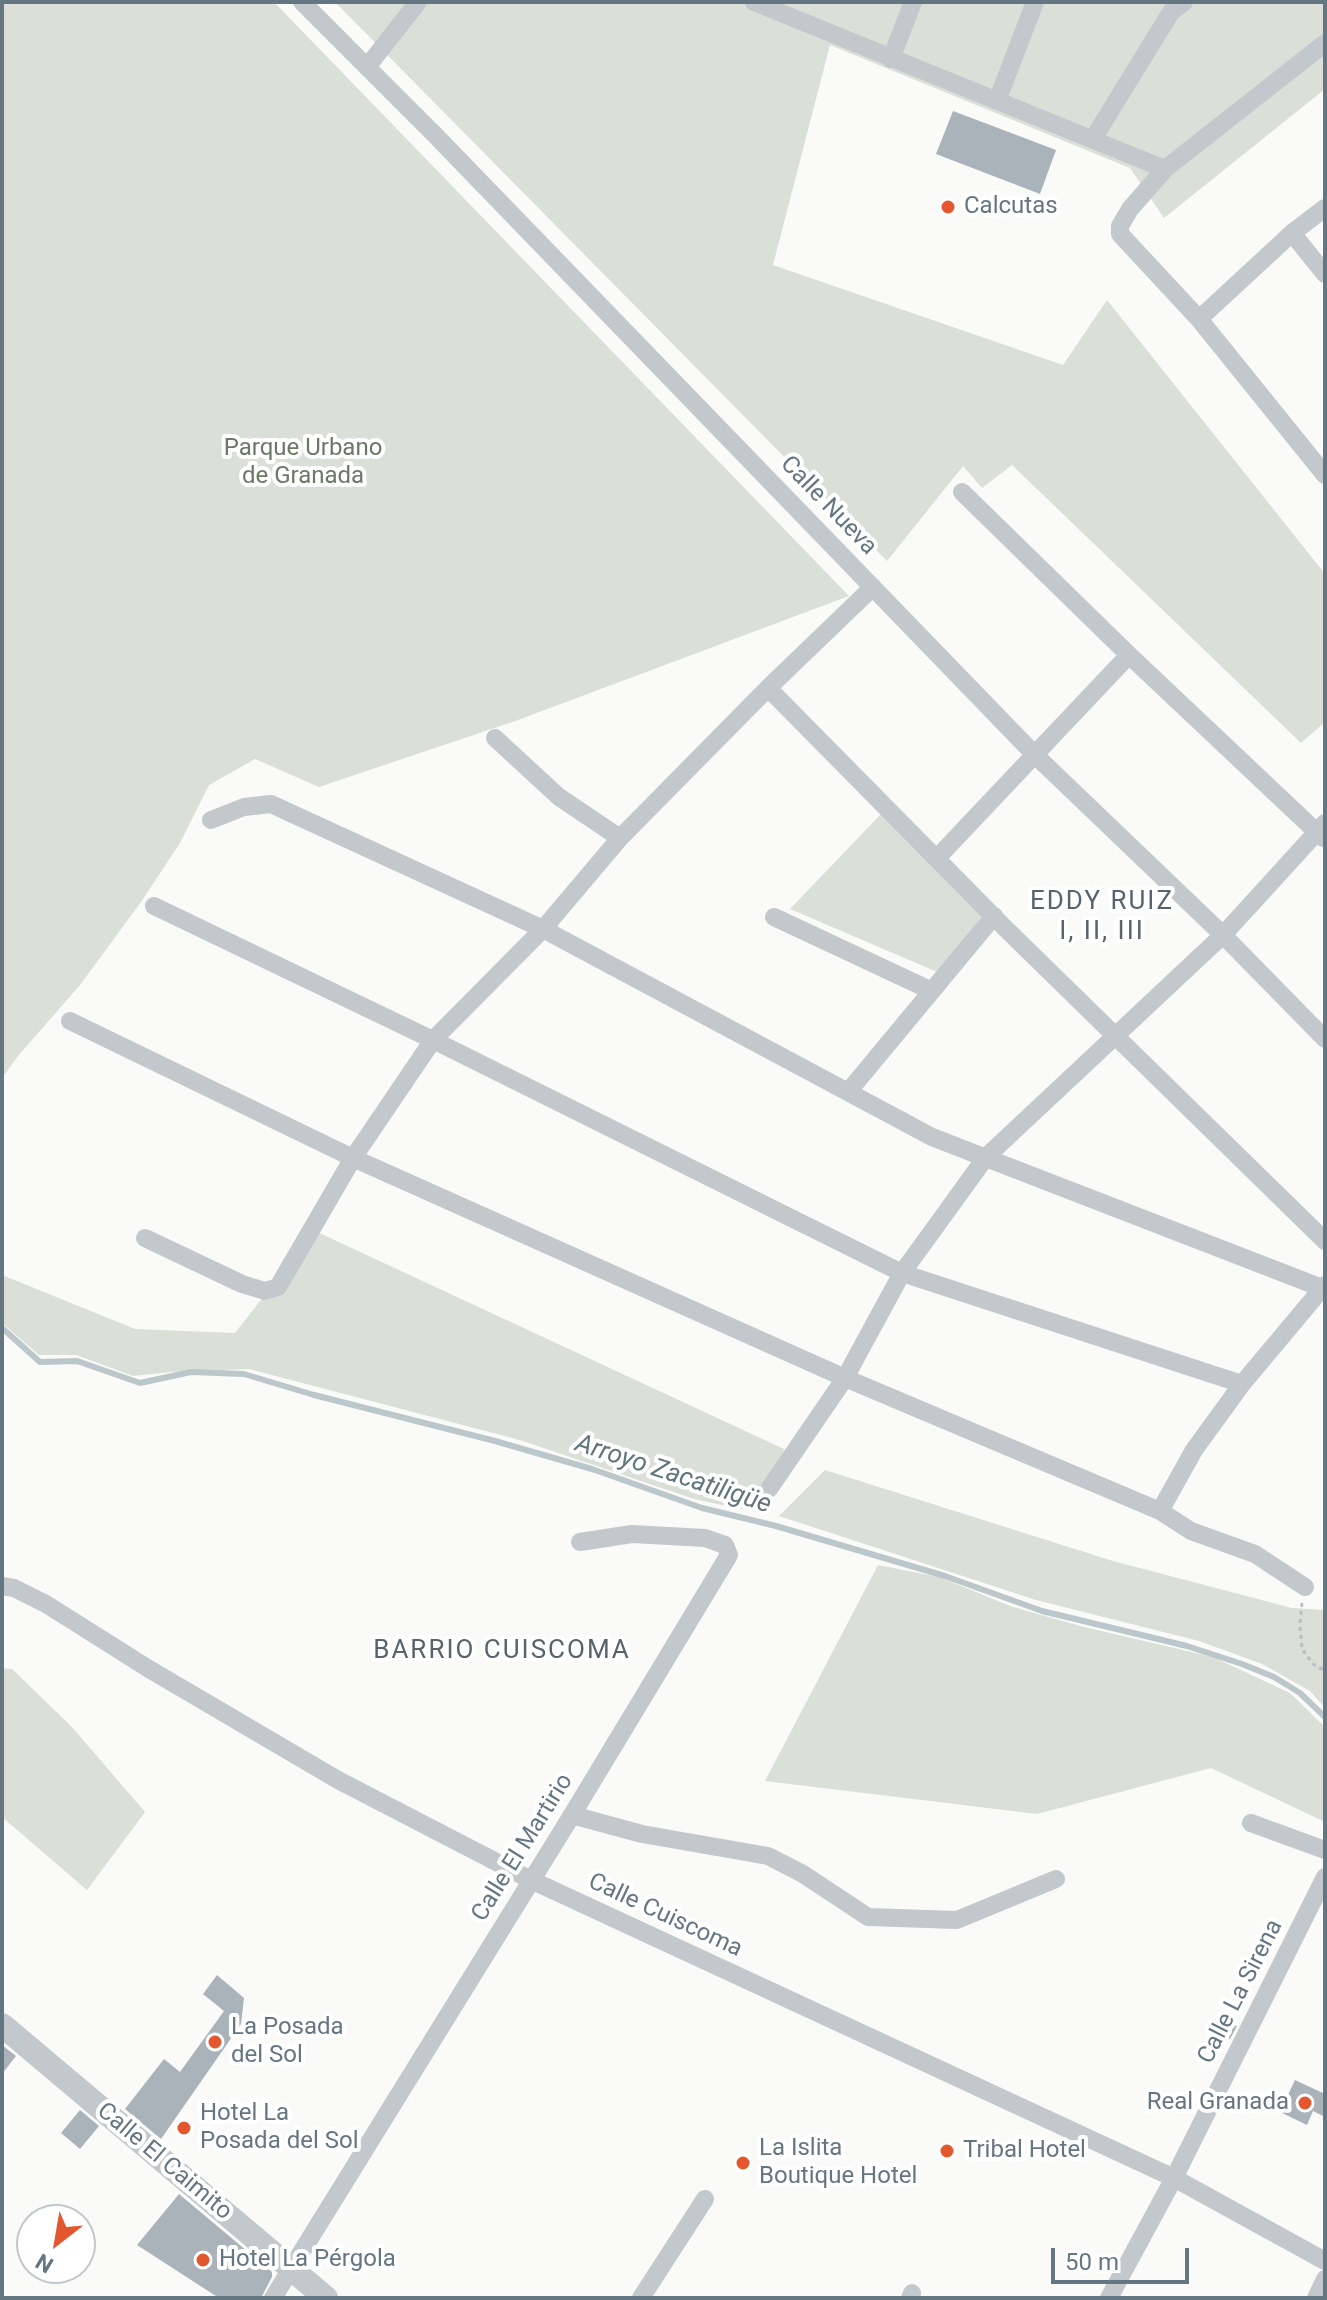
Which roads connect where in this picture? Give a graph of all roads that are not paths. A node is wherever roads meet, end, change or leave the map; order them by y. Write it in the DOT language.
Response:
graph roads {
  1 [pos="302,2"];
  2 [pos="418,2"];
  3 [pos="754,2"];
  4 [pos="913,2"];
  5 [pos="1035,2"];
  6 [pos="1184,2"];
  7 [pos="796,11"];
  8 [pos="1325,43"];
  9 [pos="891,59"];
  10 [pos="367,67"];
  11 [pos="997,101"];
  12 [pos="1093,139"];
  13 [pos="1165,169"];
  14 [pos="1325,208"];
  15 [pos="1292,233"];
  16 [pos="1325,274"];
  17 [pos="1199,319"];
  18 [pos="1325,475"];
  19 [pos="962,492"];
  20 [pos="873,587"];
  21 [pos="1129,655"];
  22 [pos="768,688"];
  23 [pos="495,738"];
  24 [pos="1035,755"];
  25 [pos="211,820"];
  26 [pos="1322,831"];
  27 [pos="620,838"];
  28 [pos="937,858"];
  29 [pos="154,906"];
  30 [pos="994,916"];
  31 [pos="774,917"];
  32 [pos="543,929"];
  33 [pos="1223,935"];
  34 [pos="932,991"];
  35 [pos="70,1021"];
  36 [pos="1116,1036"];
  37 [pos="1325,1039"];
  38 [pos="433,1040"];
  39 [pos="848,1092"];
  40 [pos="986,1157"];
  41 [pos="353,1158"];
  42 [pos="145,1238"];
  43 [pos="1325,1241"];
  44 [pos="902,1273"];
  45 [pos="1324,1287"];
  46 [pos="845,1378"];
  47 [pos="1242,1384"];
  48 [pos="769,1489"];
  49 [pos="1160,1511"];
  50 [pos="580,1542"];
  51 [pos="2,1586"];
  52 [pos="1305,1587"];
  53 [pos="572,1815"];
  54 [pos="1251,1823"];
  55 [pos="1325,1850"];
  56 [pos="1325,1877"];
  57 [pos="1056,1879"];
  58 [pos="531,1880"];
  59 [pos="2,2025"];
  60 [pos="1174,2178"];
  61 [pos="705,2199"];
  62 [pos="1325,2261"];
  63 [pos="291,2269"];
  64 [pos="1325,2279"];
  65 [pos="273,2298"];
  66 [pos="326,2298"];
  67 [pos="641,2298"];
  68 [pos="1109,2298"];
  69 [pos="1316,2298"];
  1 -- 10 [label="street, Calle Nueva"];
  2 -- 10 [label="street"];
  3 -- 7 [label="street"];
  4 -- 9 [label="street"];
  5 -- 11 [label="street"];
  6 -- 12 [label="street"];
  7 -- 9 [label="street"];
  8 -- 13 [label="street"];
  9 -- 11 [label="street"];
  10 -- 20 [label="street, Calle Nueva"];
  11 -- 12 [label="street"];
  12 -- 13 [label="street"];
  13 -- 17 [label="street"];
  14 -- 15 [label="street"];
  15 -- 16 [label="street"];
  15 -- 17 [label="street"];
  17 -- 18 [label="street"];
  19 -- 21 [label="street"];
  20 -- 22 [label="street"];
  20 -- 24 [label="street, Calle Nueva"];
  21 -- 24 [label="street"];
  21 -- 26 [label="street"];
  22 -- 27 [label="street"];
  22 -- 28 [label="street"];
  23 -- 27 [label="street"];
  24 -- 28 [label="street"];
  24 -- 33 [label="street, Calle Nueva"];
  25 -- 32 [label="street"];
  26 -- 33 [label="street"];
  27 -- 32 [label="street"];
  28 -- 30 [label="street"];
  29 -- 38 [label="street"];
  30 -- 34 [label="street"];
  30 -- 36 [label="street"];
  31 -- 34 [label="street"];
  32 -- 38 [label="street"];
  32 -- 39 [label="street"];
  33 -- 36 [label="street"];
  33 -- 37 [label="street, Calle Nueva"];
  34 -- 39 [label="street"];
  35 -- 41 [label="street"];
  36 -- 40 [label="street"];
  36 -- 43 [label="street"];
  38 -- 41 [label="street"];
  38 -- 44 [label="street"];
  39 -- 40 [label="street"];
  40 -- 44 [label="street"];
  40 -- 45 [label="street"];
  41 -- 42 [label="street"];
  41 -- 46 [label="street"];
  44 -- 46 [label="street"];
  44 -- 47 [label="street"];
  45 -- 47 [label="street"];
  46 -- 48 [label="street"];
  46 -- 49 [label="street"];
  47 -- 49 [label="street"];
  49 -- 52 [label="street"];
  50 -- 53 [label="street, Calle El Martirio"];
  51 -- 58 [label="street, Calle Cuiscoma"];
  53 -- 57 [label="street"];
  53 -- 58 [label="street, Calle El Martirio"];
  54 -- 55 [label="street"];
  56 -- 60 [label="street, Calle La Sirena"];
  58 -- 60 [label="street, Calle Cuiscoma"];
  58 -- 63 [label="street, Calle El Martirio"];
  59 -- 63 [label="street, Calle El Caimito"];
  60 -- 62 [label="street, Calle Cuiscoma"];
  60 -- 68 [label="street, Calle La Sirena"];
  61 -- 67 [label="street"];
  63 -- 65 [label="street, Calle El Martirio"];
  63 -- 66 [label="street, Calle El Caimito"];
  64 -- 69 [label="street"];
}
